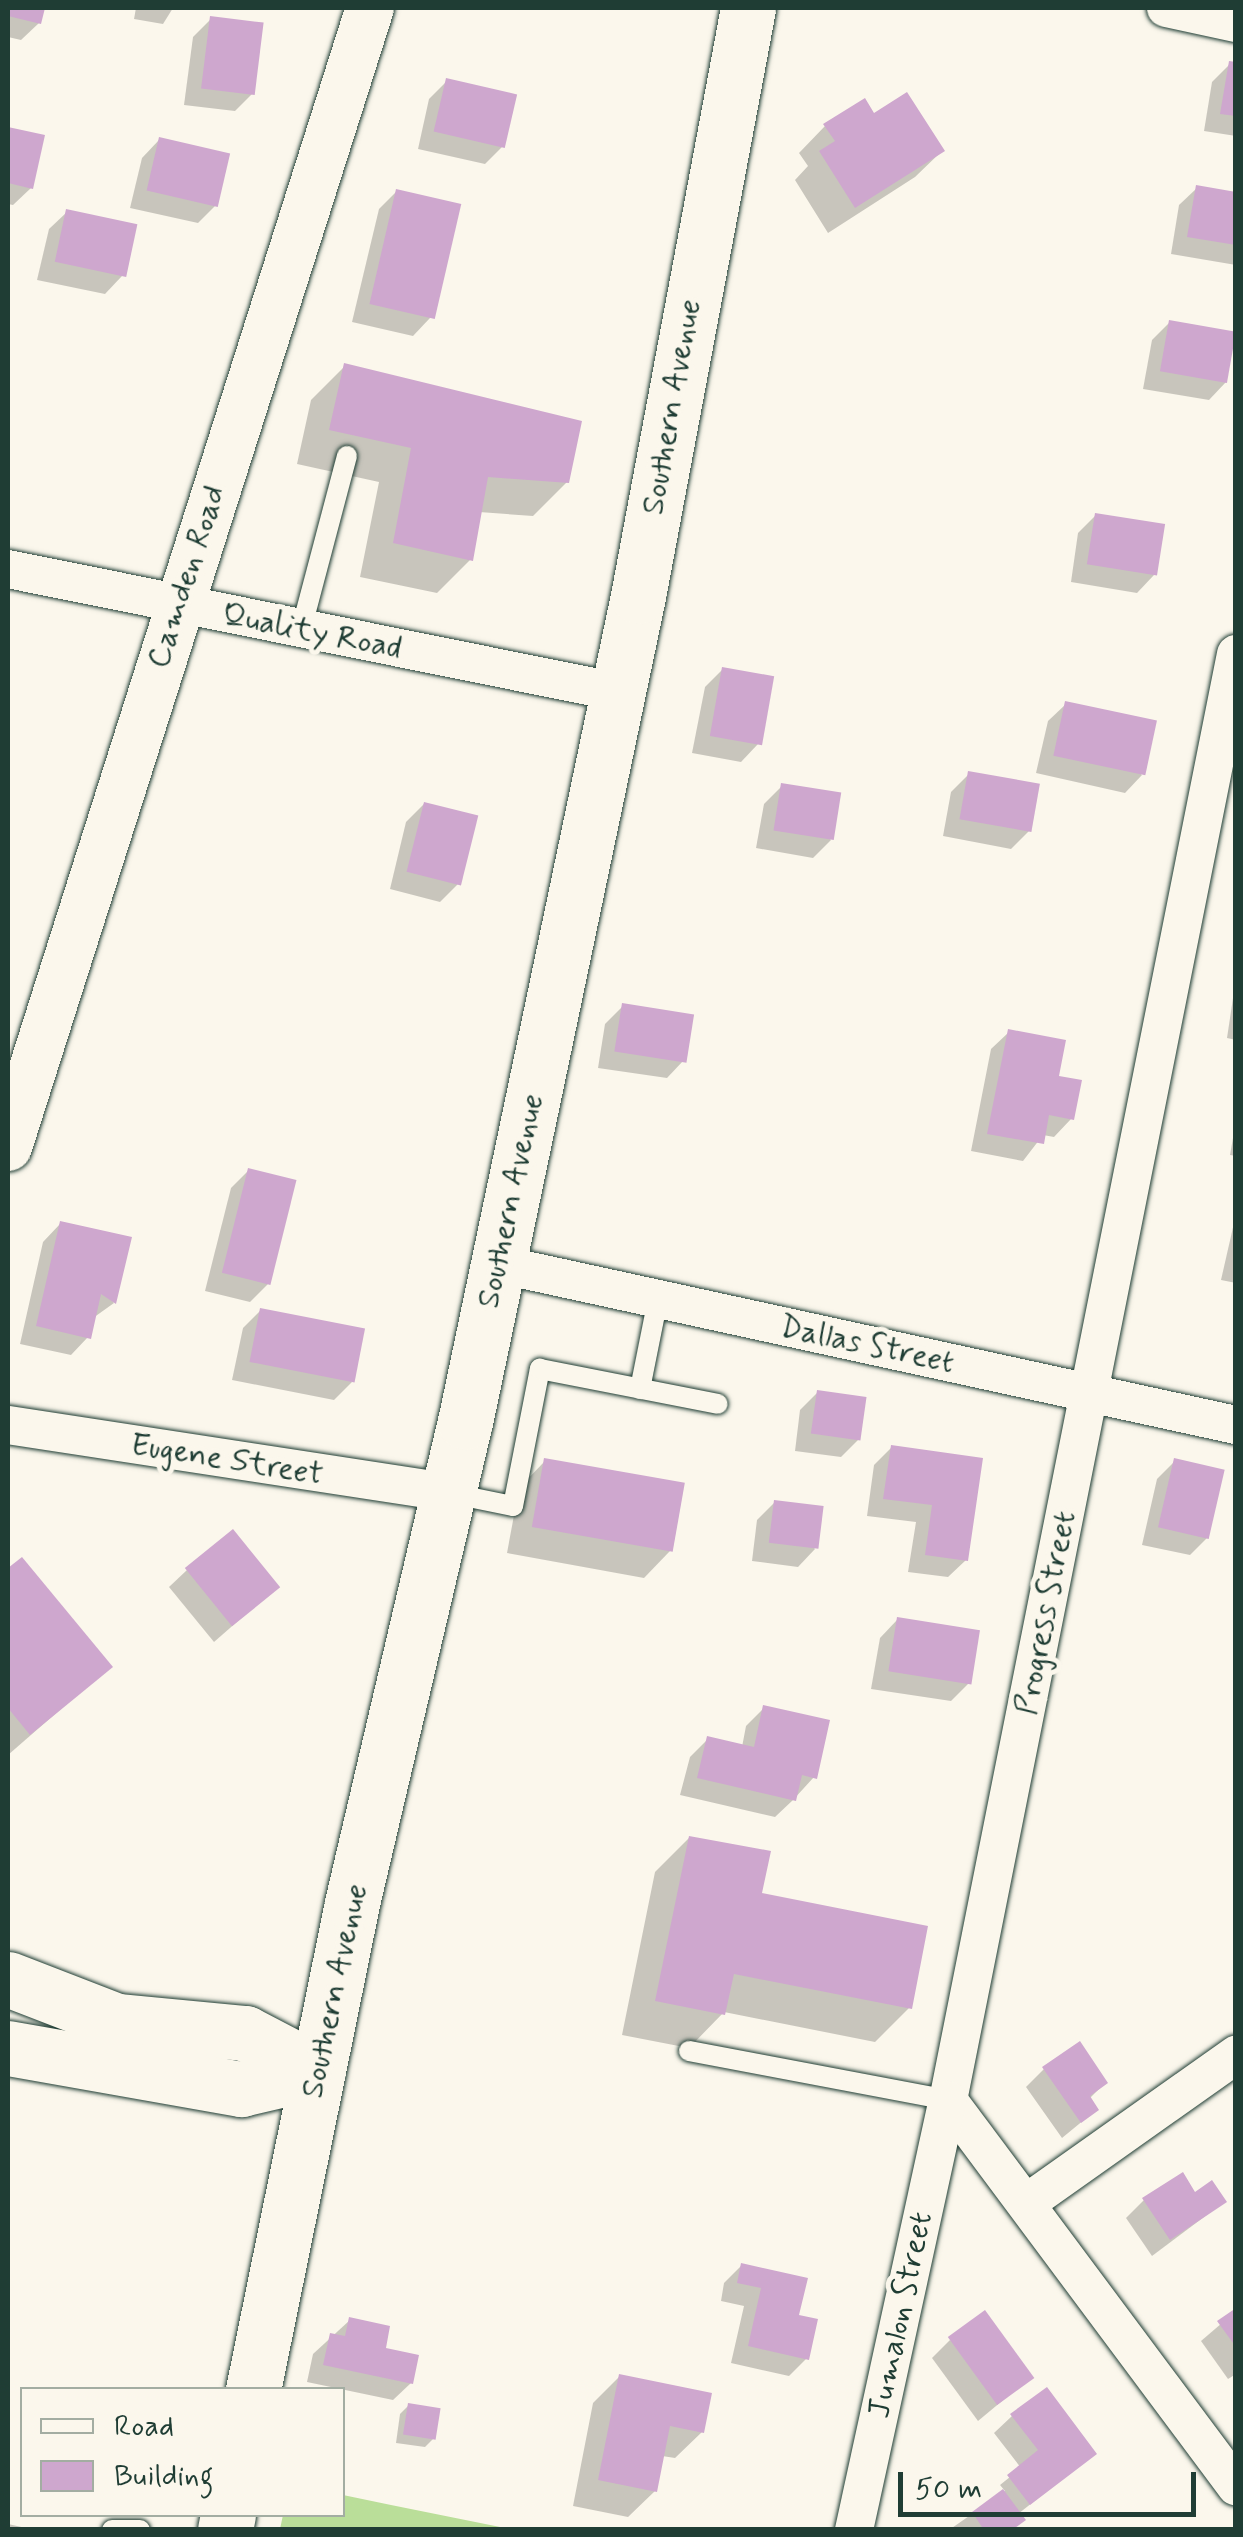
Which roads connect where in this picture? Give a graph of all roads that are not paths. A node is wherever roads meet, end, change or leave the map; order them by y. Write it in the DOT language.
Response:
graph roads {
  1 [pos="370,8"];
  2 [pos="748,8"];
  3 [pos="1166,8"];
  4 [pos="1236,22"];
  5 [pos="347,456"];
  6 [pos="8,569"];
  7 [pos="178,606"];
  8 [pos="301,630"];
  9 [pos="1236,654"];
  10 [pos="618,692"];
  11 [pos="8,1147"];
  12 [pos="498,1264"];
  13 [pos="658,1299"];
  14 [pos="640,1389"];
  15 [pos="1090,1394"];
  16 [pos="718,1404"];
  17 [pos="8,1425"];
  18 [pos="1236,1425"];
  19 [pos="447,1492"];
  20 [pos="8,1979"];
  21 [pos="8,2048"];
  22 [pos="690,2052"];
  23 [pos="1236,2055"];
  24 [pos="318,2071"];
  25 [pos="948,2100"];
  26 [pos="1028,2202"];
  27 [pos="255,2387"];
  28 [pos="1236,2486"];
  29 [pos="112,2530"];
  30 [pos="140,2530"];
  31 [pos="854,2530"];
  1 -- 7 [label="street, Camden Road"];
  2 -- 10 [label="main road, Southern Avenue"];
  3 -- 4 [label="street"];
  5 -- 8 [label="lane"];
  6 -- 7 [label="street, Quality Road"];
  7 -- 8 [label="street, Quality Road"];
  7 -- 11 [label="street, Camden Road"];
  8 -- 10 [label="street, Quality Road"];
  9 -- 15 [label="street, Progress Street"];
  10 -- 12 [label="main road, Southern Avenue"];
  12 -- 13 [label="street, Dallas Street"];
  12 -- 19 [label="main road, Southern Avenue"];
  13 -- 14 [label="lane"];
  13 -- 15 [label="street, Dallas Street"];
  14 -- 16 [label="lane"];
  14 -- 19 [label="lane"];
  15 -- 18 [label="street, Dallas Street"];
  15 -- 25 [label="street, Progress Street"];
  17 -- 19 [label="street, Eugene Street"];
  19 -- 24 [label="main road, Southern Avenue"];
  20 -- 24 [label="main road"];
  21 -- 24 [label="main road"];
  22 -- 25 [label="lane"];
  23 -- 26 [label="street"];
  24 -- 27 [label="main road, Southern Avenue"];
  25 -- 26 [label="street"];
  25 -- 31 [label="street, Jumalon Street"];
  26 -- 28 [label="street"];
  29 -- 30 [label="lane"];
}
